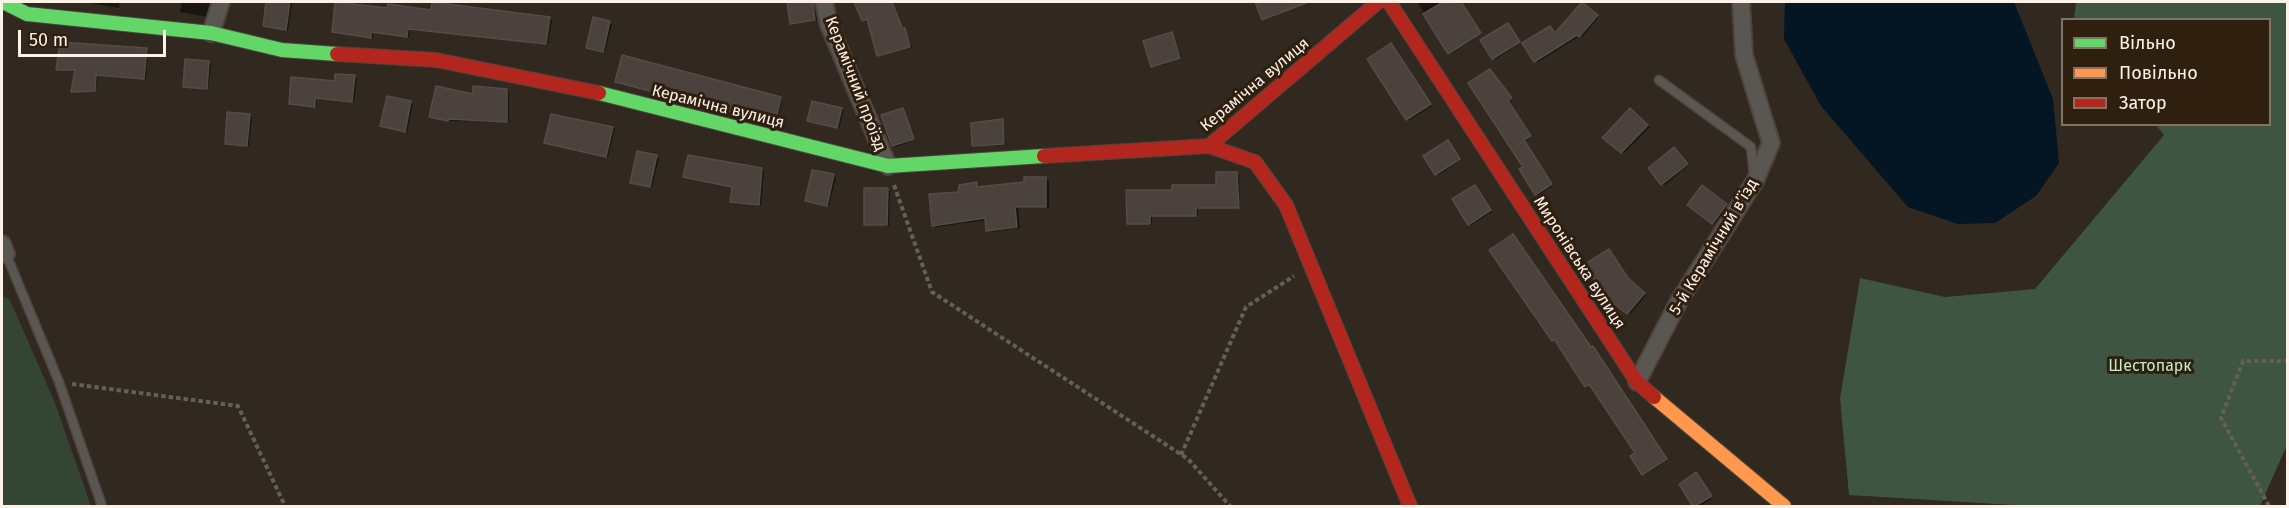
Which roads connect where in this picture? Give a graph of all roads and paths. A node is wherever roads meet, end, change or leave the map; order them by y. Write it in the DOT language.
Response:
graph roads {
  1 [pos="3,2"];
  2 [pos="221,2"];
  3 [pos="824,2"];
  4 [pos="1378,2"];
  5 [pos="1389,2"];
  6 [pos="1741,2"];
  7 [pos="211,33"];
  8 [pos="1659,81"];
  9 [pos="1209,146"];
  10 [pos="888,166"];
  11 [pos="1755,181"];
  12 [pos="4,249"];
  13 [pos="1311,265"];
  14 [pos="2288,361"];
  15 [pos="59,382"];
  16 [pos="1637,382"];
  17 [pos="1181,455"];
  18 [pos="102,507"];
  19 [pos="285,507"];
  20 [pos="1230,507"];
  21 [pos="1410,507"];
  22 [pos="1784,507"];
  23 [pos="2268,507"];
  1 -- 7 [label="street, Керамічна вулиця"];
  2 -- 7 [label="street"];
  3 -- 10 [label="street, Керамічний проїзд"];
  4 -- 9 [label="street, Керамічна вулиця"];
  5 -- 16 [label="street, Миронівська вулиця"];
  6 -- 11 [label="street, 5-й Керамічний в’їзд"];
  7 -- 10 [label="street, Керамічна вулиця"];
  8 -- 11 [label="lane"];
  9 -- 10 [label="street, Керамічна вулиця"];
  9 -- 13 [label="street"];
  10 -- 17 [label="path"];
  11 -- 16 [label="street, 5-й Керамічний в’їзд"];
  12 -- 15 [label="lane"];
  13 -- 17 [label="path"];
  13 -- 21 [label="street"];
  14 -- 23 [label="path"];
  15 -- 18 [label="lane"];
  15 -- 19 [label="path"];
  16 -- 22 [label="street, Миронівська вулиця"];
  17 -- 20 [label="path"];
}
